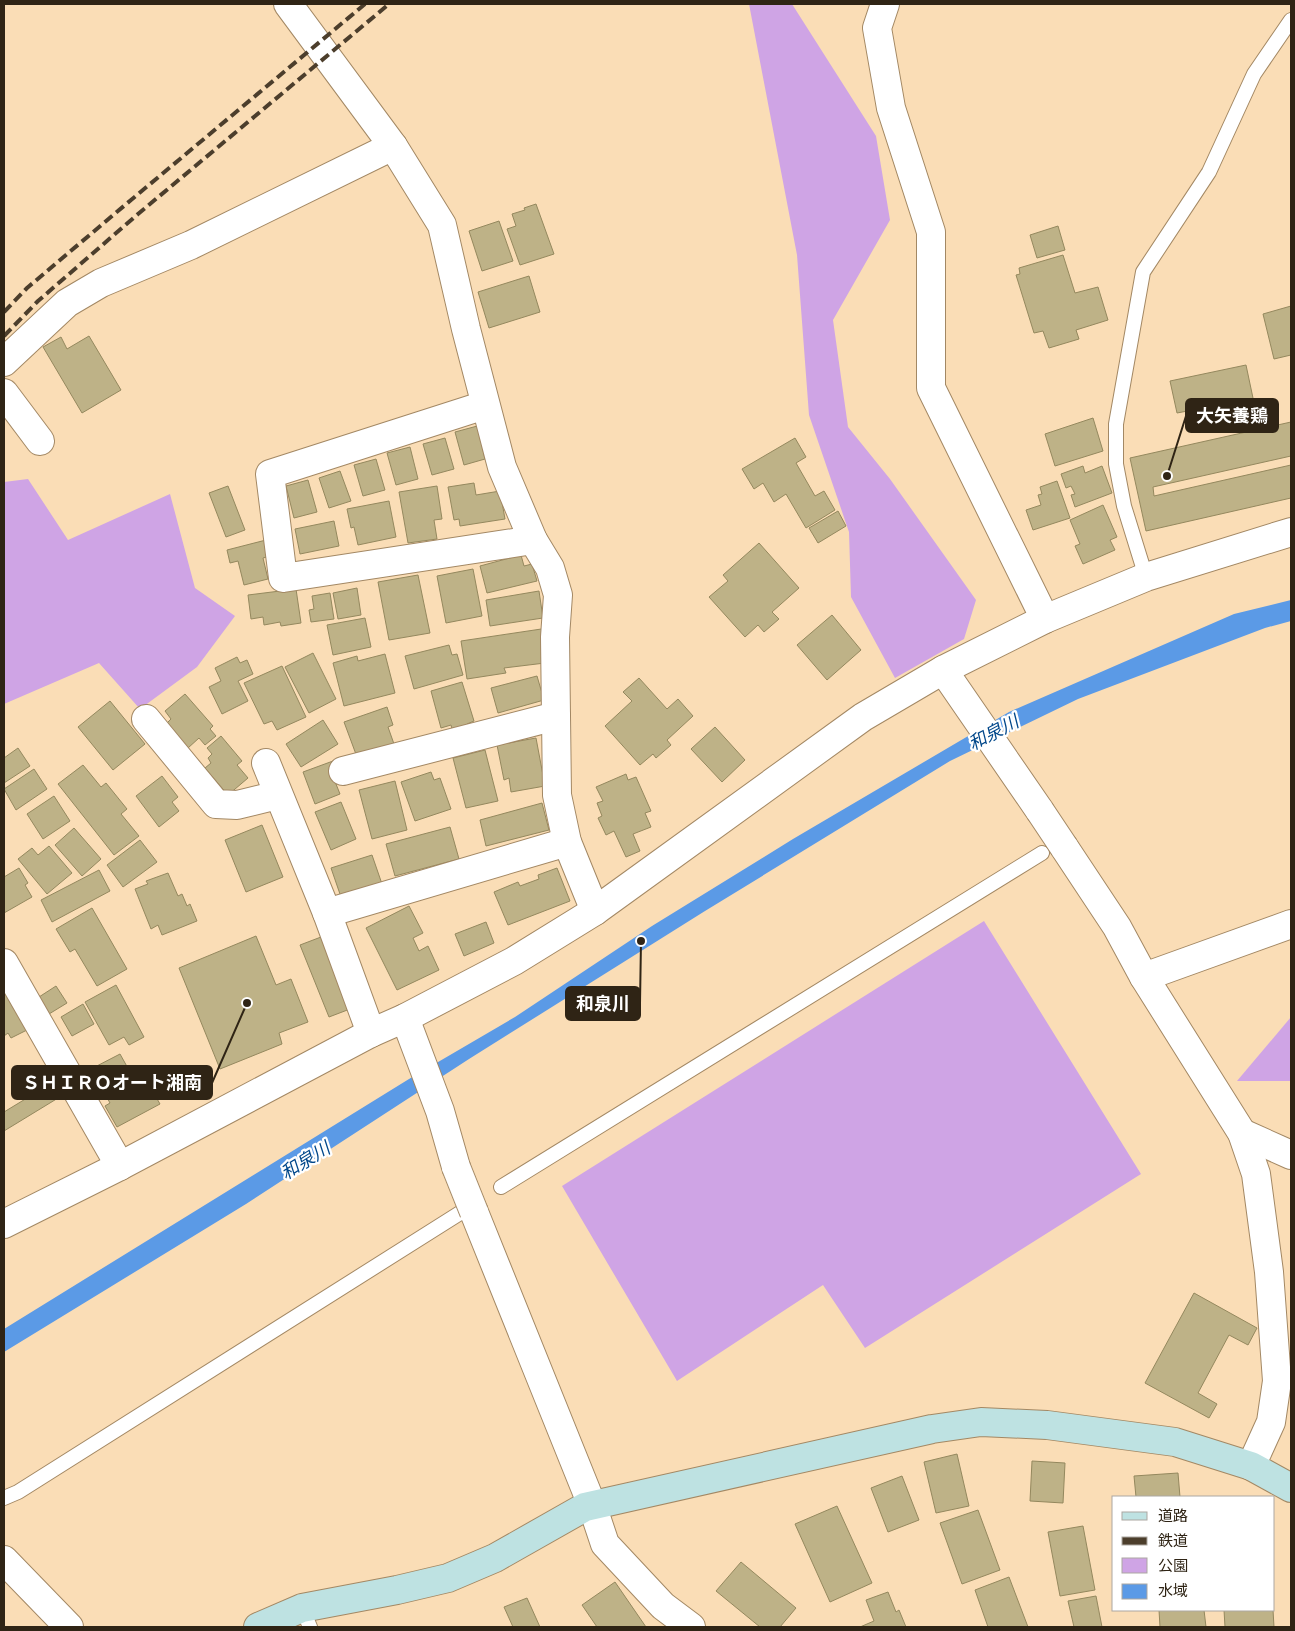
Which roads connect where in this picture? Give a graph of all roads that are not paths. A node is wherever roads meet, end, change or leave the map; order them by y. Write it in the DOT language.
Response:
graph roads {
  1 [pos="288,4"];
  2 [pos="885,4"];
  3 [pos="1291,20"];
  4 [pos="393,146"];
  5 [pos="4,362"];
  6 [pos="4,393"];
  7 [pos="485,405"];
  8 [pos="40,441"];
  9 [pos="1291,532"];
  10 [pos="533,540"];
  11 [pos="1146,577"];
  12 [pos="1045,619"];
  13 [pos="943,670"];
  14 [pos="556,716"];
  15 [pos="146,719"];
  16 [pos="266,763"];
  17 [pos="343,771"];
  18 [pos="278,795"];
  19 [pos="567,842"];
  20 [pos="1053,850"];
  21 [pos="595,911"];
  22 [pos="327,913"];
  23 [pos="1291,924"];
  24 [pos="4,963"];
  25 [pos="1144,977"];
  26 [pos="410,1031"];
  27 [pos="371,1034"];
  28 [pos="1242,1133"];
  29 [pos="1291,1155"];
  30 [pos="120,1166"];
  31 [pos="501,1187"];
  32 [pos="467,1213"];
  33 [pos="4,1224"];
  34 [pos="1251,1466"];
  35 [pos="1291,1488"];
  36 [pos="4,1498"];
  37 [pos="592,1505"];
  38 [pos="4,1560"];
  39 [pos="306,1618"];
  40 [pos="69,1627"];
  41 [pos="258,1627"];
  42 [pos="691,1627"];
  1 -- 4 [label="street"];
  2 -- 12 [label="street"];
  3 -- 11 [label="lane"];
  4 -- 5 [label="street"];
  4 -- 7 [label="street"];
  6 -- 8 [label="street"];
  7 -- 10 [label="street"];
  7 -- 10 [label="street"];
  9 -- 11 [label="street"];
  10 -- 14 [label="street"];
  11 -- 12 [label="street"];
  12 -- 13 [label="street"];
  13 -- 20 [label="street, bridge"];
  13 -- 21 [label="street"];
  14 -- 17 [label="street"];
  14 -- 19 [label="street"];
  15 -- 18 [label="street"];
  16 -- 18 [label="street"];
  18 -- 22 [label="street"];
  19 -- 21 [label="street"];
  19 -- 22 [label="street"];
  20 -- 25 [label="street"];
  20 -- 31 [label="lane"];
  21 -- 26 [label="street"];
  22 -- 27 [label="street"];
  23 -- 25 [label="street"];
  24 -- 30 [label="street"];
  25 -- 28 [label="street"];
  26 -- 27 [label="street"];
  26 -- 32 [label="street, bridge"];
  27 -- 30 [label="street"];
  28 -- 29 [label="street"];
  28 -- 34 [label="street"];
  30 -- 33 [label="street"];
  32 -- 36 [label="lane"];
  32 -- 37 [label="street"];
  34 -- 35 [label="street"];
  34 -- 37 [label="street"];
  37 -- 39 [label="street"];
  37 -- 42 [label="street"];
  38 -- 40 [label="street"];
  39 -- 41 [label="street"];
}
